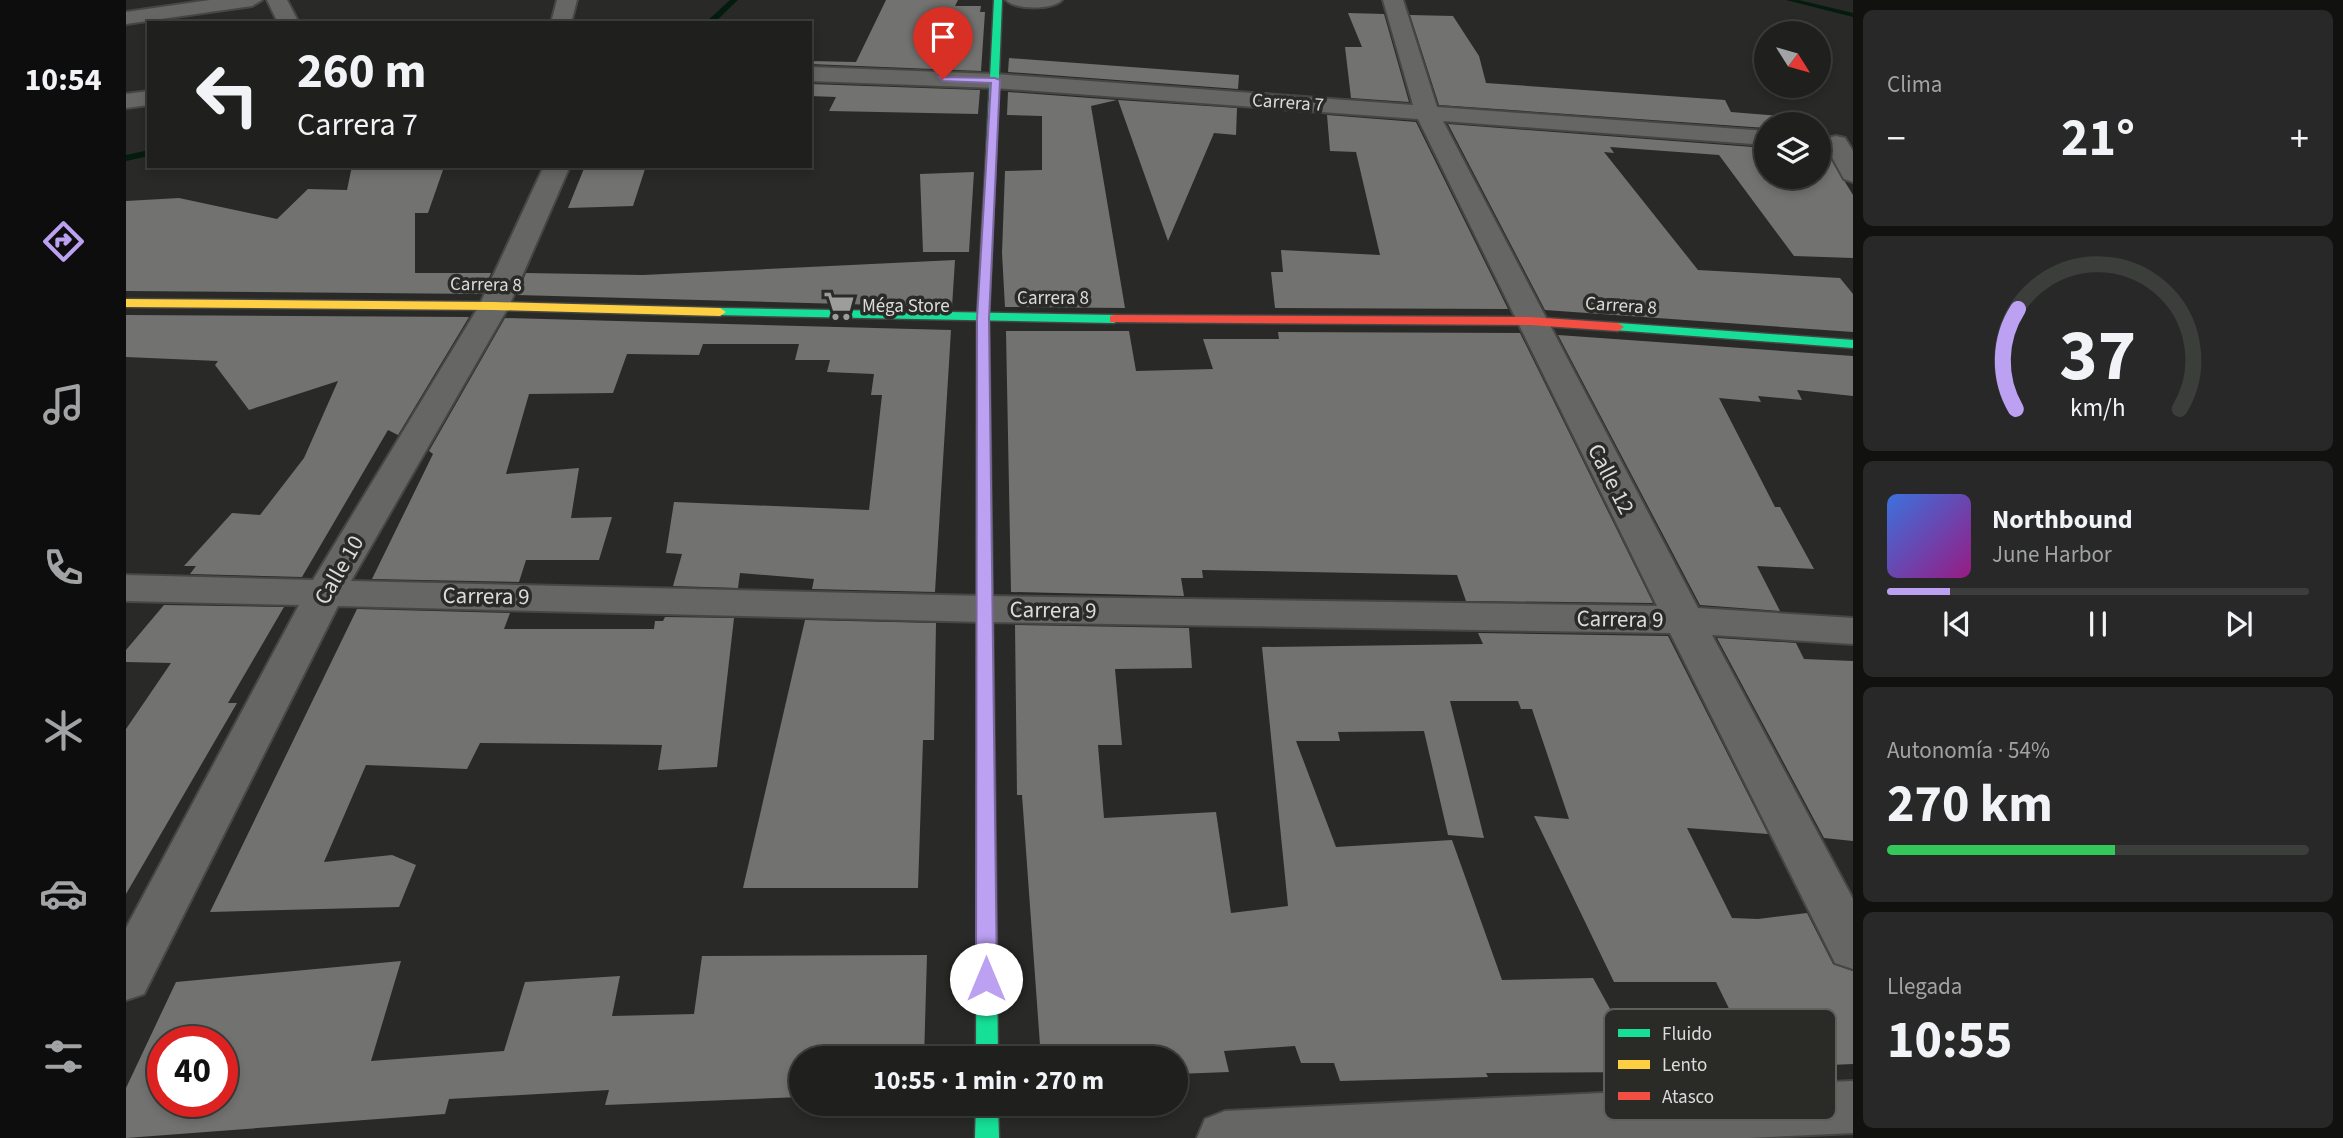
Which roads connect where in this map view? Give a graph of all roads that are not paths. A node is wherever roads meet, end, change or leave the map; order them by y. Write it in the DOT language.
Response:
graph roads {
  1 [pos="252,0"];
  2 [pos="277,0"];
  3 [pos="567,0"];
  4 [pos="998,0"];
  5 [pos="1016,0"];
  6 [pos="1046,0"];
  7 [pos="1052,0"];
  8 [pos="1393,0"];
  9 [pos="126,18"];
  10 [pos="288,21"];
  11 [pos="562,21"];
  12 [pos="812,74"];
  13 [pos="995,80"];
  14 [pos="147,97"];
  15 [pos="126,101"];
  16 [pos="1427,114"];
  17 [pos="1754,137"];
  18 [pos="1836,143"];
  19 [pos="556,168"];
  20 [pos="1853,174"];
  21 [pos="126,303"];
  22 [pos="494,306"];
  23 [pos="983,319"];
  24 [pos="1530,321"];
  25 [pos="1853,344"];
  26 [pos="126,588"];
  27 [pos="325,592"];
  28 [pos="984,609"];
  29 [pos="1684,620"];
  30 [pos="1853,631"];
  31 [pos="1853,948"];
  32 [pos="126,978"];
  33 [pos="987,1046"];
  34 [pos="987,1116"];
  35 [pos="1604,1119"];
  36 [pos="987,1138"];
  37 [pos="1225,1138"];
  1 -- 9 [label="street"];
  2 -- 10 [label="street"];
  3 -- 11 [label="street"];
  4 -- 13 [label="street"];
  5 -- 6 [label="street"];
  6 -- 7 [label="street"];
  8 -- 16 [label="street, Calle 12"];
  12 -- 13 [label="street, Carrera 7"];
  13 -- 16 [label="street, Carrera 7"];
  13 -- 23 [label="street"];
  14 -- 15 [label="street"];
  16 -- 17 [label="street, Carrera 7"];
  16 -- 24 [label="street, Calle 12"];
  18 -- 20 [label="street"];
  19 -- 22 [label="street, Calle 10"];
  21 -- 22 [label="street, Carrera 8"];
  22 -- 23 [label="street, Carrera 8"];
  22 -- 27 [label="street, Calle 10"];
  23 -- 24 [label="street, Carrera 8"];
  23 -- 28 [label="street"];
  24 -- 25 [label="street, Carrera 8"];
  24 -- 29 [label="street, Calle 12"];
  26 -- 27 [label="street, Carrera 9"];
  27 -- 28 [label="street, Carrera 9"];
  27 -- 32 [label="street, Calle 10"];
  28 -- 29 [label="street, Carrera 9"];
  28 -- 33 [label="street"];
  29 -- 30 [label="street, Carrera 9"];
  29 -- 31 [label="street, Calle 12"];
  34 -- 36 [label="street"];
  35 -- 37 [label="street"];
}
